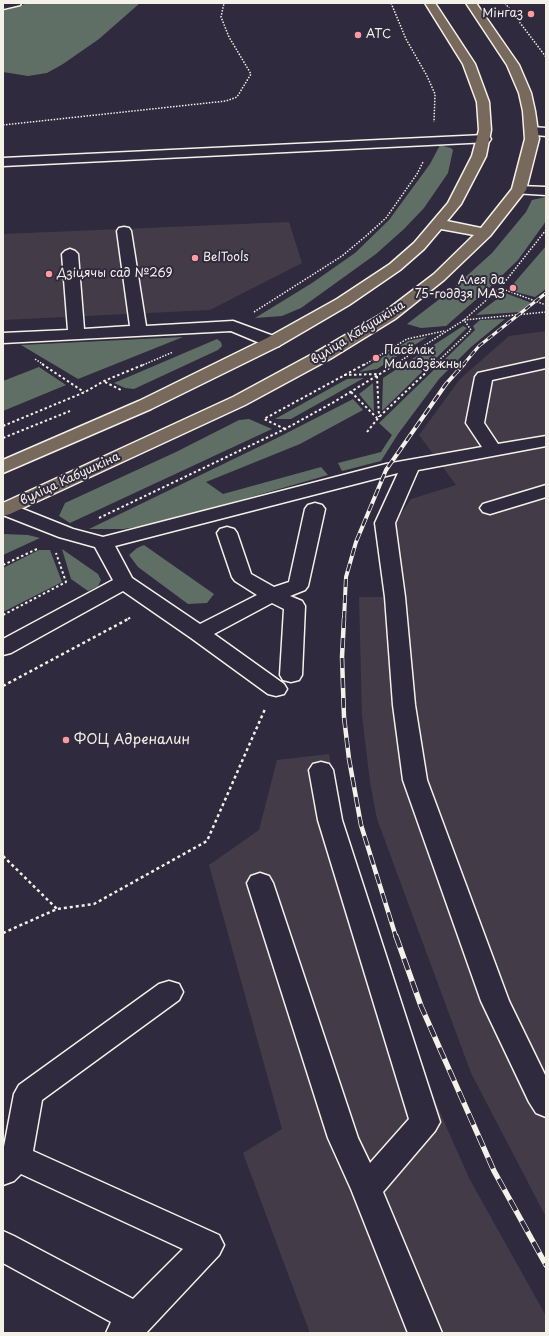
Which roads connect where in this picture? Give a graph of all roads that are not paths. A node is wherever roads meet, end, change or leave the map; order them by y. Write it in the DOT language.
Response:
graph roads {
  1 [pos="16,3"];
  2 [pos="430,3"];
  3 [pos="471,3"];
  4 [pos="3,6"];
  5 [pos="539,131"];
  6 [pos="484,139"];
  7 [pos="3,162"];
  8 [pos="519,190"];
  9 [pos="546,190"];
  10 [pos="439,224"];
  11 [pos="124,231"];
  12 [pos="485,233"];
  13 [pos="70,254"];
  14 [pos="139,330"];
  15 [pos="76,333"];
  16 [pos="3,338"];
  17 [pos="273,342"];
  18 [pos="546,363"];
  19 [pos="546,442"];
  20 [pos="494,450"];
  21 [pos="411,465"];
  22 [pos="3,467"];
  23 [pos="546,491"];
  24 [pos="490,508"];
  25 [pos="5,509"];
  26 [pos="315,509"];
  27 [pos="227,533"];
  28 [pos="103,543"];
  29 [pos="124,582"];
  30 [pos="272,595"];
  31 [pos="199,633"];
  32 [pos="3,648"];
  33 [pos="292,675"];
  34 [pos="276,689"];
  35 [pos="321,770"];
  36 [pos="260,883"];
  37 [pos="169,992"];
  38 [pos="546,1104"];
  39 [pos="10,1165"];
  40 [pos="366,1189"];
  41 [pos="3,1246"];
  42 [pos="130,1326"];
  43 [pos="425,1333"];
  1 -- 4 [label="lane"];
  2 -- 6 [label="main road"];
  3 -- 5 [label="main road, вуліца Кабушкіна"];
  5 -- 8 [label="main road, вуліца Кабушкіна"];
  6 -- 7 [label="lane"];
  6 -- 10 [label="main road"];
  8 -- 9 [label="lane"];
  8 -- 12 [label="main road, вуліца Кабушкіна"];
  10 -- 12 [label="main road"];
  10 -- 17 [label="main road"];
  11 -- 14 [label="lane"];
  12 -- 25 [label="main road, вуліца Кабушкіна"];
  13 -- 15 [label="lane"];
  14 -- 15 [label="lane"];
  14 -- 17 [label="lane"];
  15 -- 16 [label="lane"];
  17 -- 22 [label="main road"];
  18 -- 20 [label="lane"];
  19 -- 20 [label="lane"];
  20 -- 21 [label="lane"];
  21 -- 28 [label="lane"];
  21 -- 38 [label="lane"];
  23 -- 24 [label="lane"];
  25 -- 28 [label="lane"];
  26 -- 30 [label="lane"];
  27 -- 30 [label="lane"];
  28 -- 29 [label="lane"];
  29 -- 31 [label="lane"];
  29 -- 32 [label="lane"];
  30 -- 31 [label="lane"];
  30 -- 33 [label="lane"];
  31 -- 34 [label="lane"];
  35 -- 40 [label="lane"];
  36 -- 40 [label="lane"];
  37 -- 39 [label="lane"];
  39 -- 42 [label="lane"];
  40 -- 43 [label="lane"];
  41 -- 42 [label="lane"];
}
